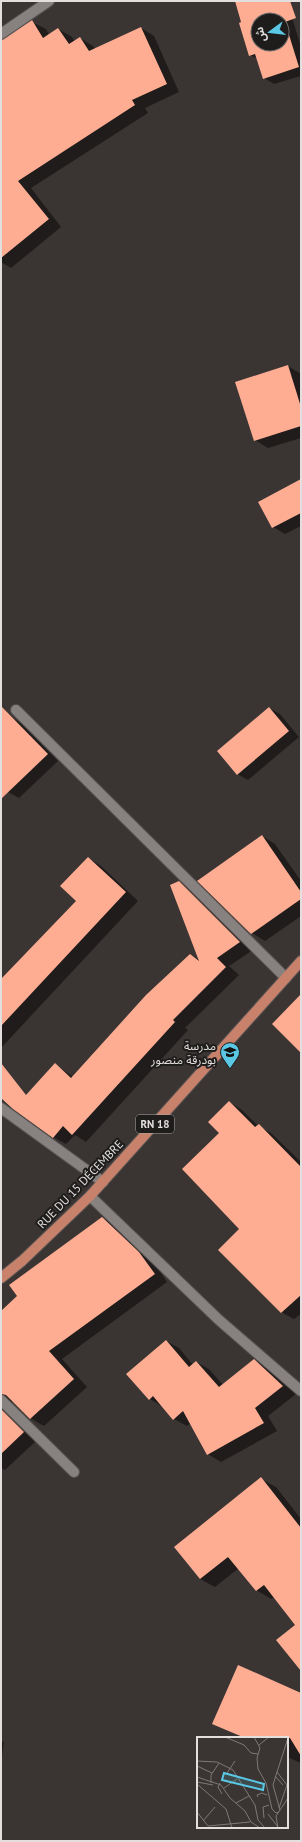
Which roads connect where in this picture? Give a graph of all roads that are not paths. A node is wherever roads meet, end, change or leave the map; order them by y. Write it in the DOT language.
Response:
graph roads {
  1 [pos="49,1"];
  2 [pos="1,34"];
  3 [pos="16,710"];
  4 [pos="301,961"];
  5 [pos="286,978"];
  6 [pos="1,1108"];
  7 [pos="103,1182"];
  8 [pos="90,1196"];
  9 [pos="1,1278"];
  10 [pos="301,1391"];
  11 [pos="1,1400"];
  12 [pos="74,1472"];
  1 -- 2 [label="street"];
  3 -- 5 [label="street"];
  4 -- 5 [label="main road, RUE DU 15 DÉCEMBRE / RN 18"];
  5 -- 7 [label="main road, RUE DU 15 DÉCEMBRE / RN 18"];
  6 -- 7 [label="street"];
  7 -- 8 [label="main road, RUE DU 15 DÉCEMBRE / RN 18"];
  8 -- 9 [label="main road, RUE DU 15 DÉCEMBRE / RN 18"];
  8 -- 10 [label="street"];
  11 -- 12 [label="street"];
}
